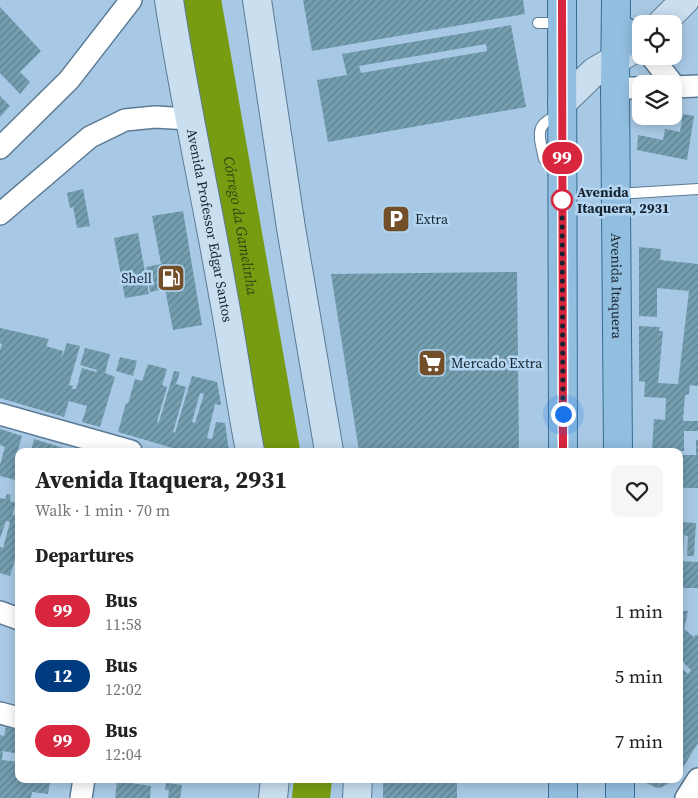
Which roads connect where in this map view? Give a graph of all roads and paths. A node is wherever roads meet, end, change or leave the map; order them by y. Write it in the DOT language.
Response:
graph roads {
  1 [pos="131,0"];
  2 [pos="169,0"];
  3 [pos="257,0"];
  4 [pos="685,0"];
  5 [pos="616,13"];
  6 [pos="554,15"];
  7 [pos="671,15"];
  8 [pos="632,36"];
  9 [pos="632,53"];
  10 [pos="615,61"];
  11 [pos="657,65"];
  12 [pos="665,75"];
  13 [pos="682,86"];
  14 [pos="698,86"];
  15 [pos="628,88"];
  16 [pos="562,109"];
  17 [pos="190,119"];
  18 [pos="0,148"];
  19 [pos="544,159"];
  20 [pos="698,189"];
  21 [pos="616,194"];
  22 [pos="0,214"];
  23 [pos="0,414"];
  24 [pos="120,448"];
  25 [pos="249,448"];
  26 [pos="328,448"];
  27 [pos="563,448"];
  28 [pos="618,448"];
  29 [pos="0,612"];
  30 [pos="15,618"];
  31 [pos="0,713"];
  32 [pos="15,717"];
  33 [pos="698,779"];
  34 [pos="83,783"];
  35 [pos="275,783"];
  36 [pos="358,783"];
  37 [pos="563,783"];
  38 [pos="620,783"];
  39 [pos="81,798"];
  40 [pos="273,798"];
  41 [pos="357,798"];
  42 [pos="563,798"];
  43 [pos="620,798"];
  44 [pos="686,798"];
  1 -- 18 [label="street"];
  2 -- 17 [label="main road, Avenida Professor Edgar Santos"];
  3 -- 26 [label="main road"];
  4 -- 7 [label="main road"];
  5 -- 8 [label="main road"];
  5 -- 10 [label="main road, Avenida Itaquera"];
  6 -- 16 [label="main road"];
  9 -- 10 [label="main road"];
  10 -- 15 [label="main road, Avenida Itaquera"];
  10 -- 16 [label="main road"];
  11 -- 12 [label="street"];
  13 -- 14 [label="street"];
  15 -- 21 [label="main road, Avenida Itaquera"];
  16 -- 19 [label="lane"];
  16 -- 27 [label="main road"];
  17 -- 22 [label="street"];
  17 -- 25 [label="main road, Avenida Professor Edgar Santos"];
  20 -- 21 [label="lane"];
  21 -- 28 [label="main road, Avenida Itaquera"];
  23 -- 24 [label="street"];
  29 -- 30 [label="street"];
  31 -- 32 [label="street"];
  33 -- 44 [label="street"];
  34 -- 39 [label="street"];
  35 -- 40 [label="main road"];
  36 -- 41 [label="main road"];
  37 -- 42 [label="main road"];
  38 -- 43 [label="main road"];
}
